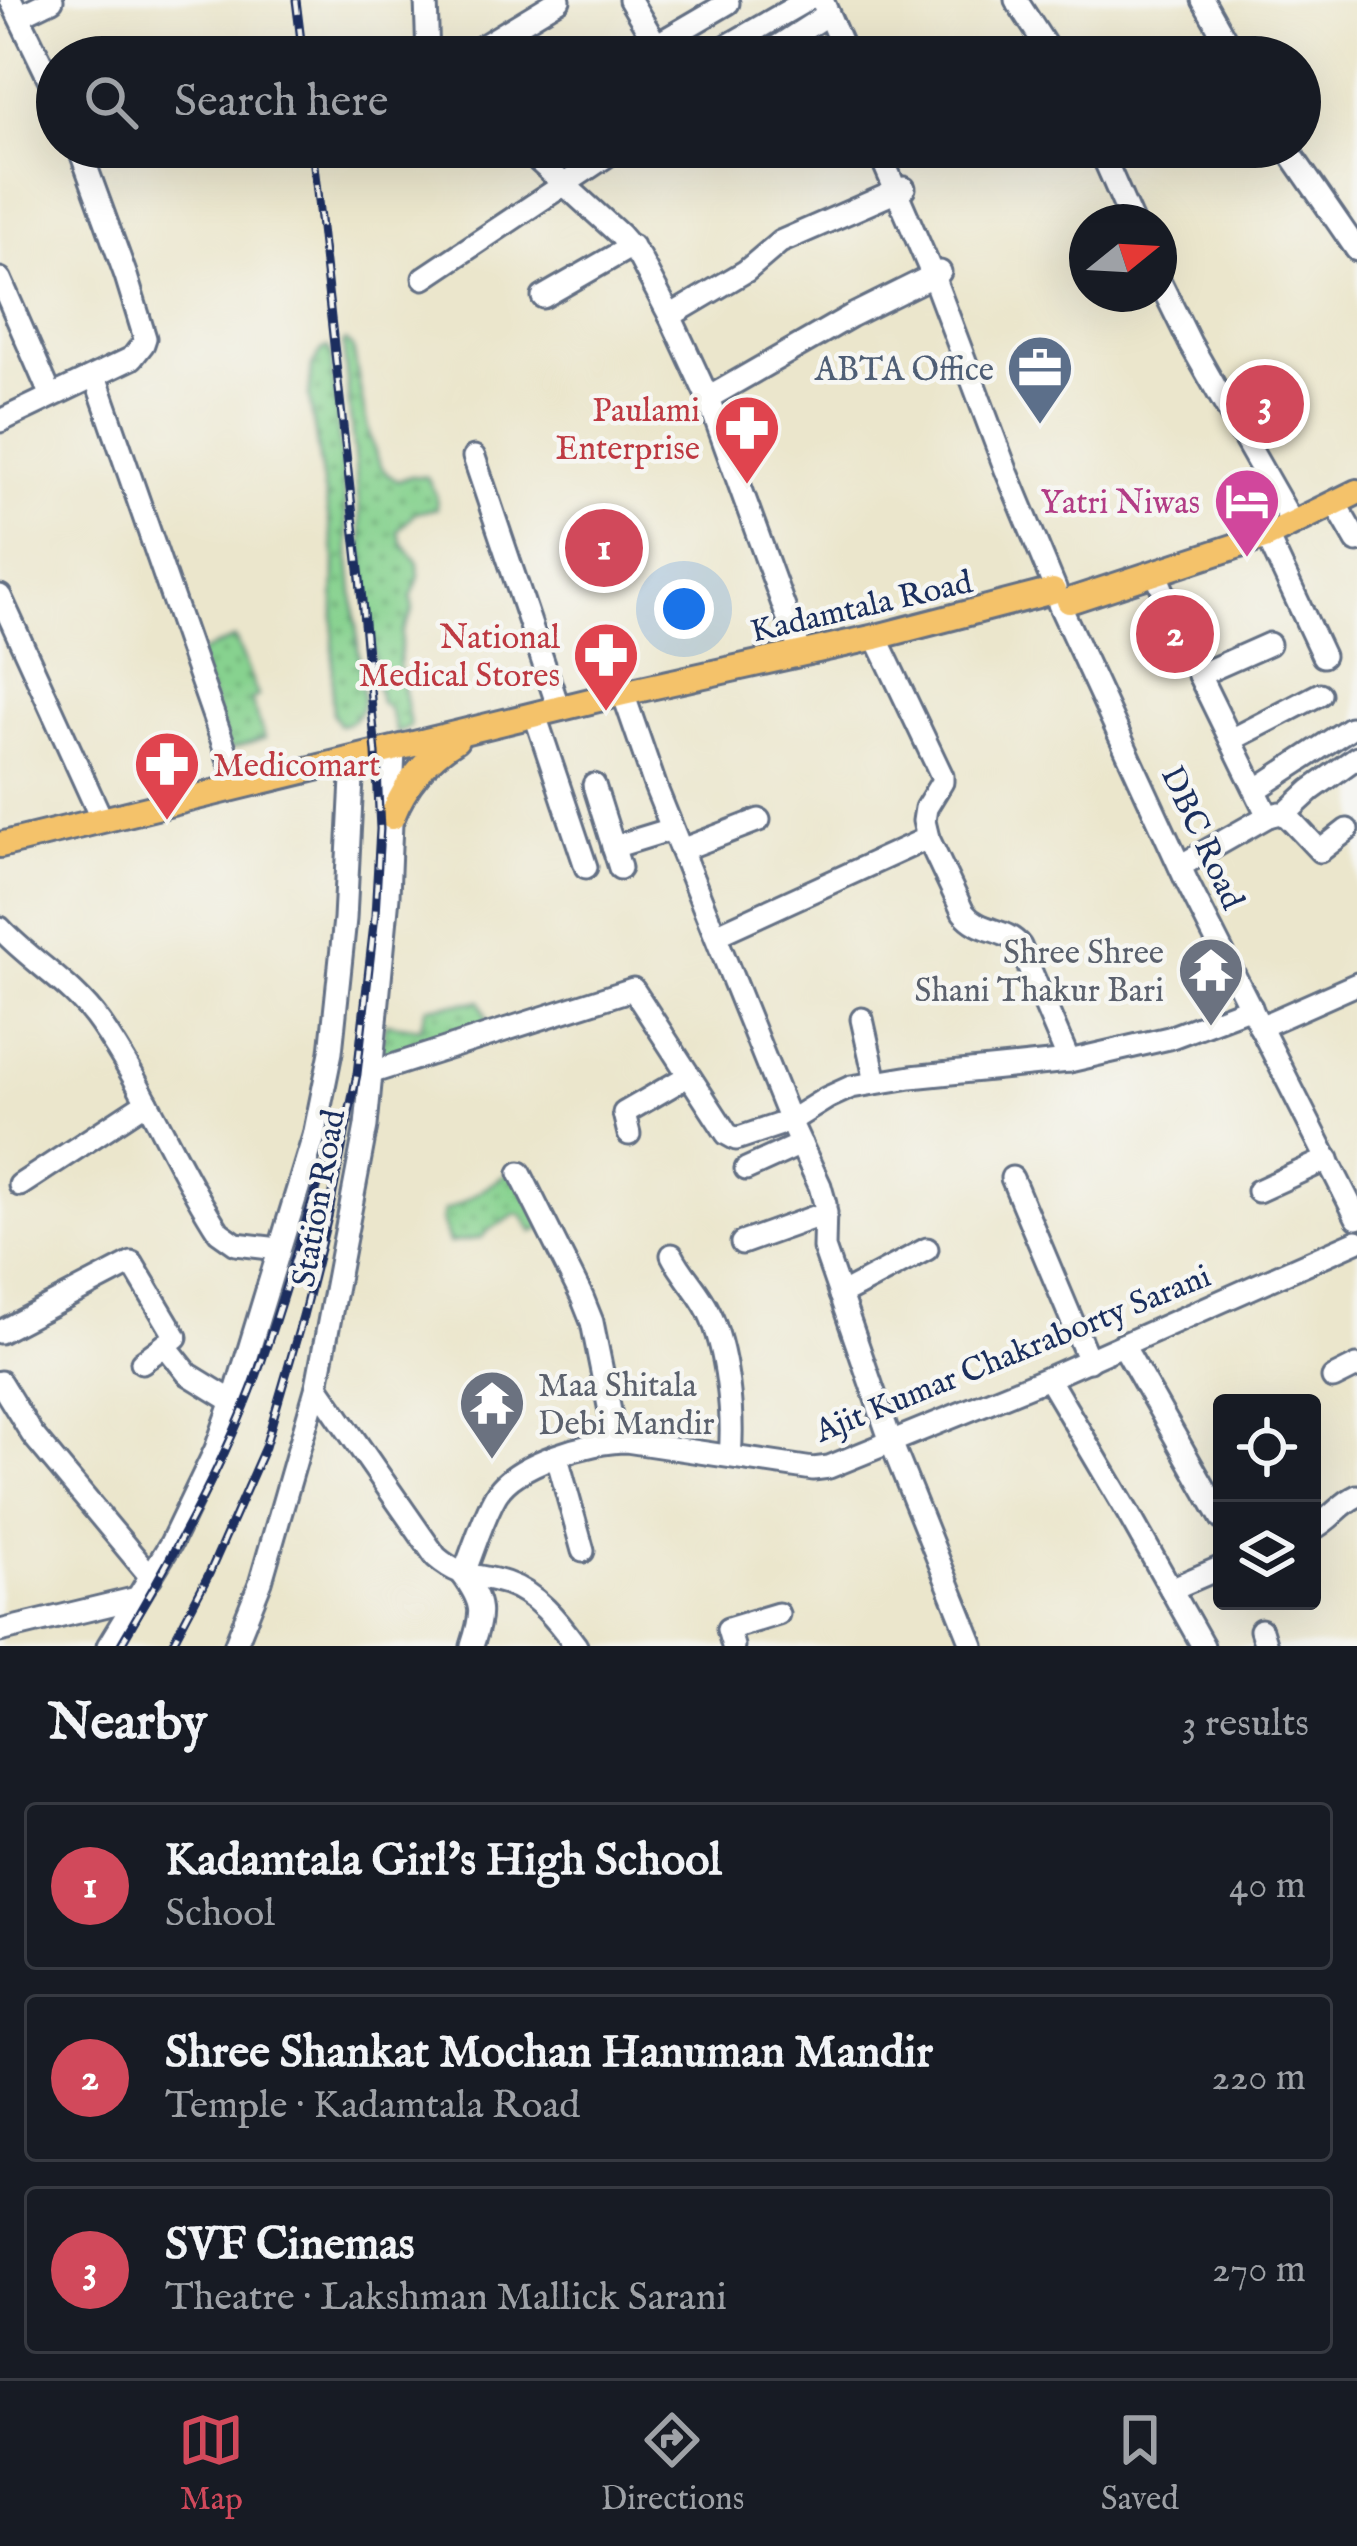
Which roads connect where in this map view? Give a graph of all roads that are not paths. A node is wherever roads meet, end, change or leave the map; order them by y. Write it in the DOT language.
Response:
graph roads {
  1 [pos="52,0"];
  2 [pos="426,0"];
  3 [pos="560,0"];
  4 [pos="631,0"];
  5 [pos="1016,0"];
  6 [pos="1203,0"];
  7 [pos="728,2"];
  8 [pos="819,6"];
  9 [pos="15,8"];
  10 [pos="747,35"];
  11 [pos="427,36"];
  12 [pos="500,36"];
  13 [pos="651,36"];
  14 [pos="681,36"];
  15 [pos="785,36"];
  16 [pos="833,36"];
  17 [pos="1039,36"];
  18 [pos="1223,36"];
  19 [pos="36,51"];
  20 [pos="87,168"];
  21 [pos="548,168"];
  22 [pos="586,168"];
  23 [pos="891,168"];
  24 [pos="1108,168"];
  25 [pos="1302,168"];
  26 [pos="564,182"];
  27 [pos="900,190"];
  28 [pos="1124,204"];
  29 [pos="1353,237"];
  30 [pos="632,246"];
  31 [pos="936,274"];
  32 [pos="424,278"];
  33 [pos="0,279"];
  34 [pos="543,297"];
  35 [pos="1175,312"];
  36 [pos="670,316"];
  37 [pos="95,376"];
  38 [pos="51,396"];
  39 [pos="708,398"];
  40 [pos="0,421"];
  41 [pos="475,457"];
  42 [pos="1346,497"];
  43 [pos="1294,524"];
  44 [pos="1267,536"];
  45 [pos="1357,542"];
  46 [pos="1155,572"];
  47 [pos="1061,595"];
  48 [pos="0,596"];
  49 [pos="6,628"];
  50 [pos="876,637"];
  51 [pos="1270,644"];
  52 [pos="801,653"];
  53 [pos="1323,656"];
  54 [pos="1198,675"];
  55 [pos="623,693"];
  56 [pos="1320,694"];
  57 [pos="547,712"];
  58 [pos="497,725"];
  59 [pos="1350,728"];
  60 [pos="1231,740"];
  61 [pos="374,754"];
  62 [pos="1357,757"];
  63 [pos="594,785"];
  64 [pos="238,786"];
  65 [pos="1257,789"];
  66 [pos="1276,815"];
  67 [pos="392,817"];
  68 [pos="102,820"];
  69 [pos="759,820"];
  70 [pos="1347,830"];
  71 [pos="928,838"];
  72 [pos="676,839"];
  73 [pos="0,845"];
  74 [pos="1180,866"];
  75 [pos="586,867"];
  76 [pos="0,928"];
  77 [pos="716,935"];
  78 [pos="1357,984"];
  79 [pos="1255,1017"];
  80 [pos="862,1019"];
  81 [pos="1069,1061"];
  82 [pos="370,1073"];
  83 [pos="688,1076"];
  84 [pos="875,1082"];
  85 [pos="147,1102"];
  86 [pos="790,1121"];
  87 [pos="629,1134"];
  88 [pos="801,1144"];
  89 [pos="1328,1160"];
  90 [pos="746,1169"];
  91 [pos="520,1172"];
  92 [pos="1012,1178"];
  93 [pos="20,1185"];
  94 [pos="1258,1191"];
  95 [pos="826,1213"];
  96 [pos="1357,1218"];
  97 [pos="1357,1241"];
  98 [pos="742,1243"];
  99 [pos="279,1249"];
  100 [pos="927,1249"];
  101 [pos="672,1255"];
  102 [pos="840,1295"];
  103 [pos="0,1332"];
  104 [pos="165,1345"];
  105 [pos="1123,1345"];
  106 [pos="1089,1360"];
  107 [pos="142,1362"];
  108 [pos="1357,1366"];
  109 [pos="1048,1378"];
  110 [pos="1333,1378"];
  111 [pos="0,1382"];
  112 [pos="317,1386"];
  113 [pos="232,1402"];
  114 [pos="616,1441"];
  115 [pos="891,1442"];
  116 [pos="730,1456"];
  117 [pos="556,1457"];
  118 [pos="1357,1496"];
  119 [pos="1213,1503"];
  120 [pos="1321,1524"];
  121 [pos="583,1551"];
  122 [pos="1213,1571"];
  123 [pos="463,1575"];
  124 [pos="151,1577"];
  125 [pos="1171,1589"];
  126 [pos="137,1598"];
  127 [pos="778,1614"];
  128 [pos="3,1623"];
  129 [pos="108,1646"];
  130 [pos="235,1646"];
  131 [pos="472,1646"];
  132 [pos="576,1646"];
  133 [pos="733,1646"];
  134 [pos="973,1646"];
  135 [pos="1203,1646"];
  1 -- 9 [label="street"];
  2 -- 11 [label="street"];
  3 -- 12 [label="street"];
  4 -- 13 [label="street"];
  5 -- 17 [label="street"];
  6 -- 18 [label="street"];
  7 -- 10 [label="street"];
  7 -- 14 [label="street"];
  8 -- 10 [label="street"];
  8 -- 15 [label="street"];
  8 -- 16 [label="street"];
  9 -- 19 [label="street"];
  20 -- 37 [label="street"];
  21 -- 26 [label="street"];
  22 -- 26 [label="street"];
  23 -- 27 [label="street, DBC Road"];
  24 -- 28 [label="street"];
  25 -- 29 [label="street"];
  26 -- 30 [label="street"];
  26 -- 32 [label="street"];
  27 -- 31 [label="street, DBC Road"];
  27 -- 36 [label="street"];
  30 -- 34 [label="street"];
  30 -- 36 [label="street"];
  31 -- 39 [label="street"];
  31 -- 47 [label="street, DBC Road"];
  33 -- 38 [label="street"];
  35 -- 43 [label="street"];
  36 -- 39 [label="street"];
  37 -- 38 [label="street"];
  37 -- 64 [label="street"];
  38 -- 40 [label="street"];
  39 -- 52 [label="street"];
  41 -- 57 [label="street"];
  42 -- 43 [label="main road, Kadamtala Road"];
  42 -- 45 [label="street"];
  43 -- 44 [label="main road, Kadamtala Road"];
  44 -- 46 [label="main road, Kadamtala Road"];
  44 -- 53 [label="street"];
  46 -- 47 [label="main road, Kadamtala Road"];
  46 -- 54 [label="street"];
  47 -- 50 [label="main road, Kadamtala Road"];
  47 -- 74 [label="street, DBC Road"];
  48 -- 49 [label="street"];
  49 -- 68 [label="street"];
  50 -- 52 [label="main road, Kadamtala Road"];
  50 -- 71 [label="street"];
  51 -- 54 [label="street"];
  52 -- 55 [label="main road, Kadamtala Road"];
  54 -- 60 [label="street"];
  55 -- 57 [label="main road, Kadamtala Road"];
  55 -- 72 [label="street"];
  56 -- 60 [label="street"];
  57 -- 58 [label="main road, Kadamtala Road"];
  57 -- 75 [label="street"];
  58 -- 61 [label="main road, Kadamtala Road"];
  58 -- 67 [label="main road"];
  59 -- 65 [label="street"];
  60 -- 65 [label="street"];
  61 -- 64 [label="main road, Kadamtala Road"];
  61 -- 67 [label="street, Station Road"];
  61 -- 99 [label="street"];
  62 -- 66 [label="street"];
  63 -- 72 [label="street"];
  64 -- 68 [label="main road, Kadamtala Road"];
  65 -- 66 [label="street"];
  66 -- 70 [label="street"];
  66 -- 74 [label="street"];
  67 -- 82 [label="street, Station Road"];
  68 -- 73 [label="main road, Kadamtala Road"];
  69 -- 72 [label="street"];
  71 -- 77 [label="street"];
  71 -- 81 [label="street"];
  72 -- 77 [label="street"];
  74 -- 79 [label="street, DBC Road"];
  76 -- 85 [label="street"];
  77 -- 86 [label="street"];
  78 -- 79 [label="street"];
  79 -- 81 [label="street"];
  79 -- 89 [label="street, DBC Road"];
  80 -- 84 [label="street"];
  81 -- 84 [label="street"];
  82 -- 83 [label="street"];
  82 -- 112 [label="street, Station Road"];
  83 -- 86 [label="street"];
  83 -- 87 [label="street"];
  84 -- 86 [label="street"];
  85 -- 93 [label="street"];
  85 -- 99 [label="street"];
  86 -- 88 [label="street"];
  88 -- 90 [label="street"];
  88 -- 95 [label="street"];
  89 -- 94 [label="street"];
  89 -- 96 [label="street, DBC Road"];
  91 -- 114 [label="street"];
  92 -- 106 [label="street"];
  95 -- 98 [label="street"];
  95 -- 102 [label="street"];
  97 -- 105 [label="street, Ajit Kumar Chakraborty Sarani"];
  99 -- 113 [label="street"];
  100 -- 102 [label="street"];
  101 -- 116 [label="street"];
  102 -- 115 [label="street"];
  103 -- 104 [label="street"];
  104 -- 107 [label="street"];
  104 -- 113 [label="street"];
  105 -- 106 [label="street, Ajit Kumar Chakraborty Sarani"];
  105 -- 119 [label="street"];
  106 -- 109 [label="street, Ajit Kumar Chakraborty Sarani"];
  108 -- 110 [label="street"];
  109 -- 115 [label="street, Ajit Kumar Chakraborty Sarani"];
  109 -- 125 [label="street"];
  111 -- 124 [label="street"];
  112 -- 123 [label="street"];
  112 -- 130 [label="street, Station Road"];
  113 -- 124 [label="street"];
  114 -- 116 [label="street, Ajit Kumar Chakraborty Sarani"];
  114 -- 117 [label="street, Ajit Kumar Chakraborty Sarani"];
  115 -- 116 [label="street, Ajit Kumar Chakraborty Sarani"];
  115 -- 134 [label="street"];
  117 -- 121 [label="street"];
  117 -- 123 [label="street, Ajit Kumar Chakraborty Sarani"];
  118 -- 120 [label="street"];
  122 -- 125 [label="street"];
  123 -- 131 [label="street"];
  123 -- 132 [label="street"];
  124 -- 126 [label="street"];
  125 -- 135 [label="street"];
  126 -- 128 [label="street"];
  126 -- 129 [label="street"];
  127 -- 133 [label="street"];
}
